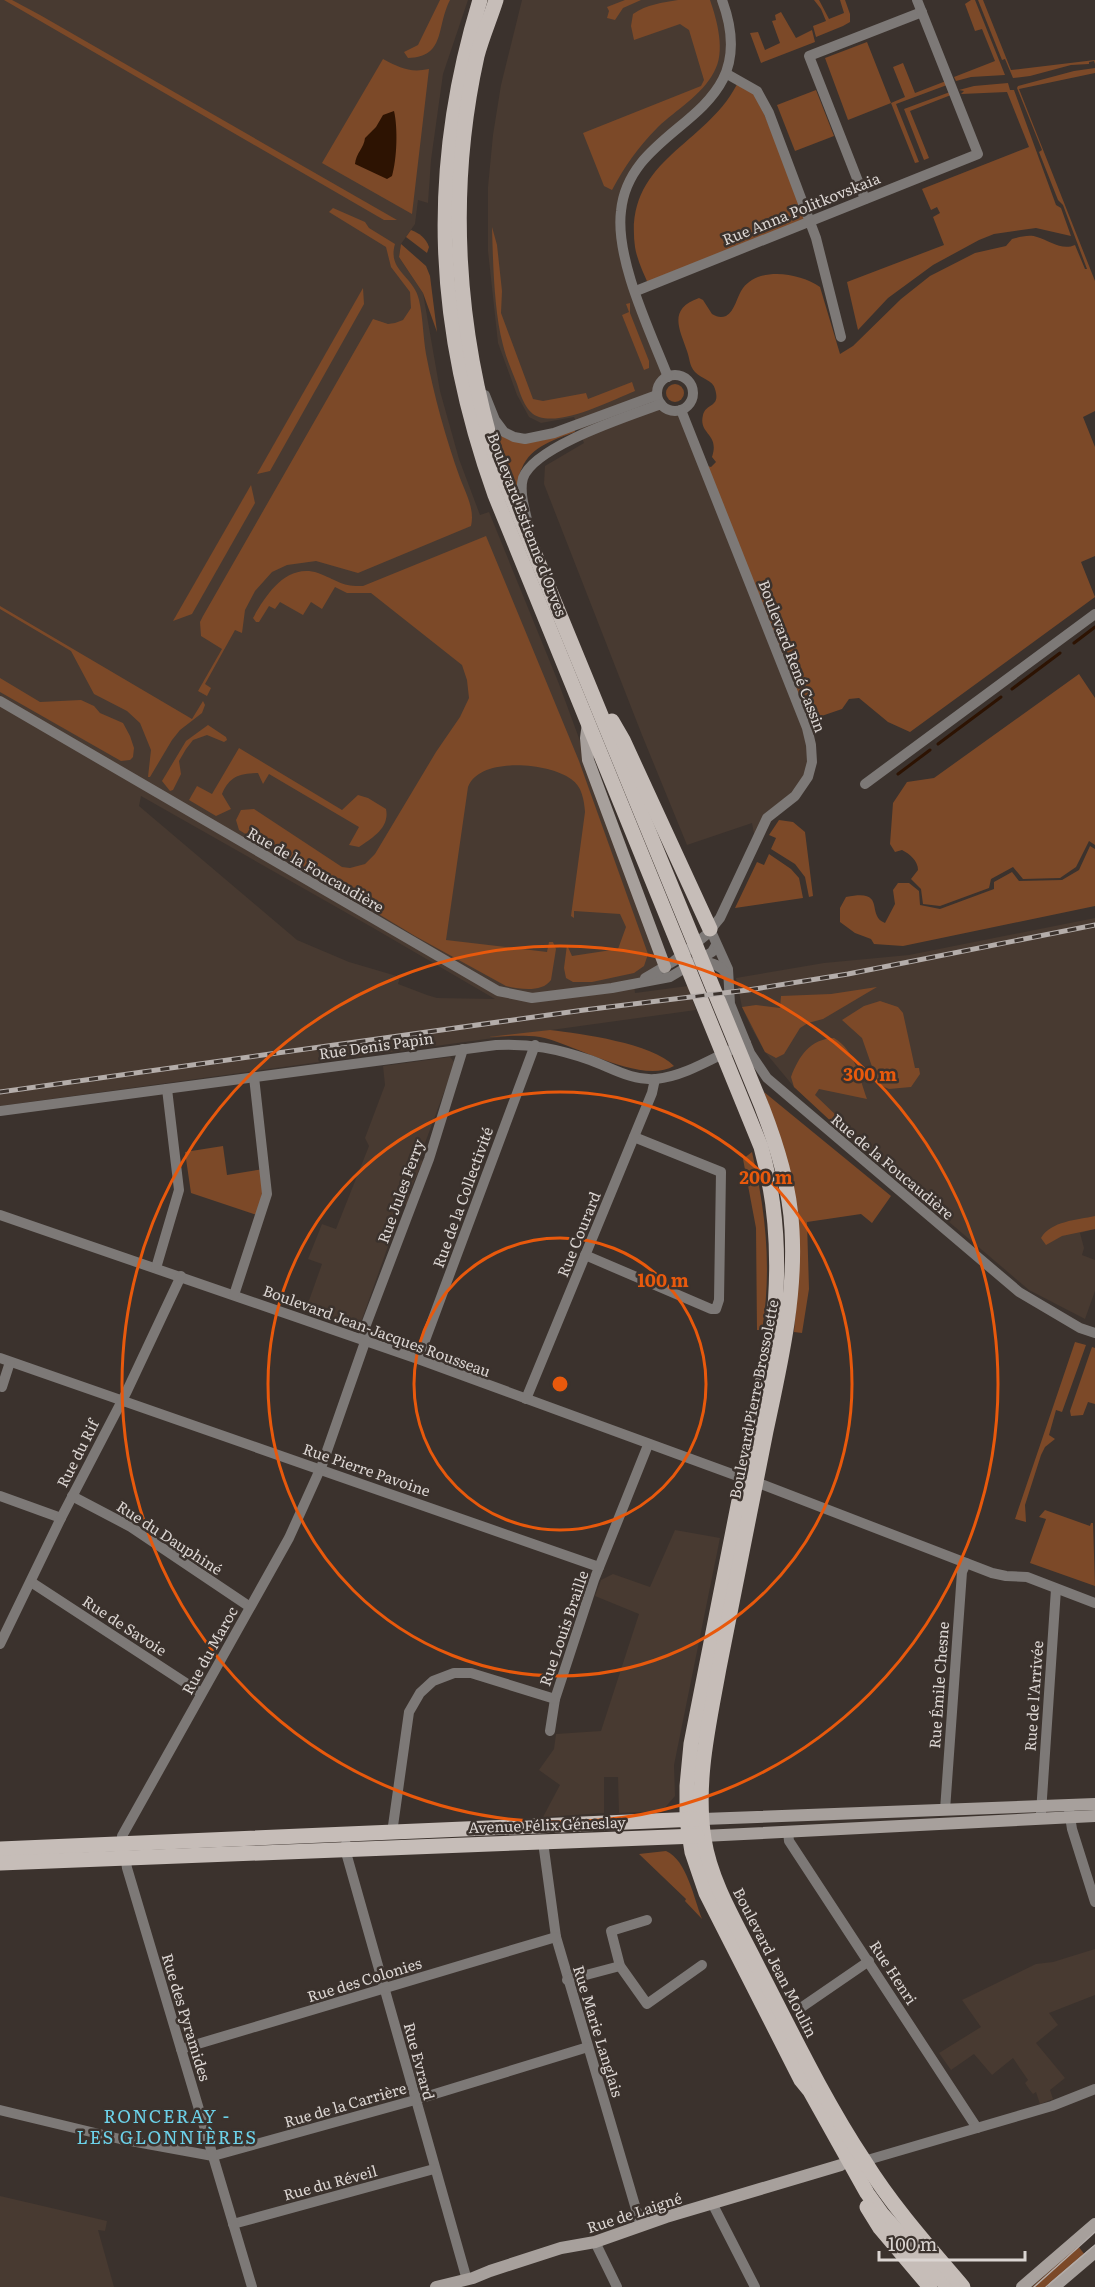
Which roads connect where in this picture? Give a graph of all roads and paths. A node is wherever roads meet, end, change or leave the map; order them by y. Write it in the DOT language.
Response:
graph roads {
  1 [pos="480,0"];
  2 [pos="496,0"];
  3 [pos="722,0"];
  4 [pos="917,0"];
  5 [pos="922,12"];
  6 [pos="727,74"];
  7 [pos="865,199"];
  8 [pos="810,221"];
  9 [pos="636,291"];
  10 [pos="841,337"];
  11 [pos="470,358"];
  12 [pos="668,377"];
  13 [pos="659,399"];
  14 [pos="681,410"];
  15 [pos="534,551"];
  16 [pos="1095,614"];
  17 [pos="0,701"];
  18 [pos="599,702"];
  19 [pos="588,722"];
  20 [pos="865,784"];
  21 [pos="668,898"];
  22 [pos="710,929"];
  23 [pos="716,945"];
  24 [pos="694,964"];
  25 [pos="665,967"];
  26 [pos="682,971"];
  27 [pos="728,976"];
  28 [pos="634,984"];
  29 [pos="746,1043"];
  30 [pos="535,1045"];
  31 [pos="463,1049"];
  32 [pos="254,1077"];
  33 [pos="655,1079"];
  34 [pos="167,1089"];
  35 [pos="0,1111"];
  36 [pos="634,1137"];
  37 [pos="768,1144"];
  38 [pos="0,1215"];
  39 [pos="585,1255"];
  40 [pos="156,1268"];
  41 [pos="181,1276"];
  42 [pos="234,1295"];
  43 [pos="1095,1333"];
  44 [pos="364,1341"];
  45 [pos="418,1359"];
  46 [pos="5,1360"];
  47 [pos="2,1387"];
  48 [pos="122,1399"];
  49 [pos="526,1399"];
  50 [pos="648,1445"];
  51 [pos="321,1468"];
  52 [pos="749,1480"];
  53 [pos="0,1496"];
  54 [pos="72,1496"];
  55 [pos="61,1518"];
  56 [pos="966,1563"];
  57 [pos="599,1567"];
  58 [pos="31,1582"];
  59 [pos="1056,1589"];
  60 [pos="1095,1603"];
  61 [pos="250,1607"];
  62 [pos="3,1631"];
  63 [pos="0,1644"];
  64 [pos="201,1693"];
  65 [pos="555,1699"];
  66 [pos="550,1731"];
  67 [pos="1095,1804"];
  68 [pos="1041,1806"];
  69 [pos="945,1810"];
  70 [pos="1069,1811"];
  71 [pos="1095,1816"];
  72 [pos="703,1819"];
  73 [pos="1041,1819"];
  74 [pos="687,1820"];
  75 [pos="788,1832"];
  76 [pos="392,1833"];
  77 [pos="696,1836"];
  78 [pos="346,1842"];
  79 [pos="543,1842"];
  80 [pos="0,1849"];
  81 [pos="124,1851"];
  82 [pos="0,1863"];
  83 [pos="1095,1902"];
  84 [pos="647,1920"];
  85 [pos="556,1938"];
  86 [pos="869,1961"];
  87 [pos="702,1965"];
  88 [pos="620,1966"];
  89 [pos="567,1980"];
  90 [pos="385,1988"];
  91 [pos="802,2007"];
  92 [pos="588,2048"];
  93 [pos="181,2049"];
  94 [pos="801,2080"];
  95 [pos="1095,2089"];
  96 [pos="415,2100"];
  97 [pos="826,2100"];
  98 [pos="0,2110"];
  99 [pos="976,2128"];
  100 [pos="213,2156"];
  101 [pos="864,2161"];
  102 [pos="841,2165"];
  103 [pos="434,2169"];
  104 [pos="712,2203"];
  105 [pos="233,2224"];
  106 [pos="1095,2224"];
  107 [pos="641,2226"];
  108 [pos="895,2226"];
  109 [pos="595,2242"];
  110 [pos="1095,2252"];
  111 [pos="466,2280"];
  112 [pos="252,2287"];
  113 [pos="436,2287"];
  114 [pos="617,2287"];
  115 [pos="755,2287"];
  116 [pos="930,2287"];
  117 [pos="948,2287"];
  118 [pos="963,2287"];
  119 [pos="1022,2287"];
  120 [pos="1054,2287"];
  1 -- 19 [label="main road, Boulevard Estienne d'Orves"];
  2 -- 11 [label="main road, Boulevard Estienne d'Orves"];
  3 -- 6 [label="street"];
  4 -- 5 [label="street"];
  5 -- 7 [label="street, Rue Anna Politkovskaia"];
  5 -- 7 [label="street"];
  6 -- 8 [label="street"];
  6 -- 9 [label="street"];
  7 -- 8 [label="street, Rue Anna Politkovskaia"];
  8 -- 9 [label="street, Rue Anna Politkovskaia"];
  8 -- 10 [label="street"];
  9 -- 12 [label="street"];
  11 -- 13 [label="street"];
  11 -- 15 [label="main road, Boulevard Estienne d'Orves"];
  12 -- 13 [label="street"];
  12 -- 14 [label="street"];
  13 -- 14 [label="street"];
  13 -- 15 [label="street"];
  14 -- 22 [label="street, Boulevard René Cassin"];
  15 -- 18 [label="main road, Boulevard Estienne d'Orves"];
  16 -- 20 [label="street"];
  17 -- 28 [label="street, Rue de la Foucaudière"];
  18 -- 21 [label="main road, Boulevard Estienne d'Orves"];
  18 -- 22 [label="main road"];
  19 -- 21 [label="main road, Boulevard Estienne d'Orves"];
  19 -- 25 [label="main road"];
  21 -- 37 [label="main road, Boulevard Pierre Brossolette"];
  22 -- 23 [label="street"];
  22 -- 25 [label="street, Rue de la Foucaudière"];
  23 -- 24 [label="street, Rue de la Foucaudière"];
  23 -- 27 [label="street, Rue de la Foucaudière"];
  24 -- 26 [label="street, Rue de la Foucaudière"];
  24 -- 27 [label="street"];
  25 -- 26 [label="street"];
  25 -- 28 [label="street, Rue de la Foucaudière"];
  26 -- 28 [label="street, Rue de la Foucaudière"];
  27 -- 29 [label="street, Rue de la Foucaudière"];
  29 -- 33 [label="street, Rue Denis Papin"];
  29 -- 43 [label="street, Rue de la Foucaudière"];
  30 -- 31 [label="street, Rue Denis Papin"];
  30 -- 33 [label="street, Rue Denis Papin"];
  30 -- 45 [label="street, Rue de la Collectivité"];
  31 -- 32 [label="street, Rue Denis Papin"];
  31 -- 44 [label="street, Rue Jules Ferry"];
  32 -- 34 [label="street, Rue Denis Papin"];
  32 -- 42 [label="street"];
  33 -- 36 [label="street, Rue Courard"];
  34 -- 35 [label="street, Rue Denis Papin"];
  34 -- 40 [label="street"];
  36 -- 39 [label="street, Rue Courard"];
  36 -- 39 [label="street"];
  37 -- 52 [label="main road, Boulevard Pierre Brossolette"];
  37 -- 52 [label="main road, Boulevard Pierre Brossolette"];
  38 -- 40 [label="street, Boulevard Jean-Jacques Rousseau"];
  39 -- 49 [label="street, Rue Courard"];
  40 -- 41 [label="street, Boulevard Jean-Jacques Rousseau"];
  41 -- 42 [label="street, Boulevard Jean-Jacques Rousseau"];
  41 -- 48 [label="street, Rue du Rif"];
  42 -- 44 [label="street, Boulevard Jean-Jacques Rousseau"];
  44 -- 45 [label="street, Boulevard Jean-Jacques Rousseau"];
  44 -- 51 [label="street, Rue Jules Ferry"];
  45 -- 49 [label="street, Boulevard Jean-Jacques Rousseau"];
  46 -- 47 [label="street"];
  46 -- 48 [label="street, Rue Pierre Pavoine"];
  48 -- 51 [label="street, Rue Pierre Pavoine"];
  48 -- 54 [label="street, Rue du Rif"];
  49 -- 50 [label="street, Boulevard Jean-Jacques Rousseau"];
  50 -- 52 [label="street, Boulevard Jean-Jacques Rousseau"];
  50 -- 57 [label="street"];
  51 -- 57 [label="street, Rue Pierre Pavoine"];
  51 -- 61 [label="street, Rue du Maroc"];
  52 -- 56 [label="street, Boulevard Jean-Jacques Rousseau"];
  52 -- 72 [label="main road, Boulevard Pierre Brossolette"];
  52 -- 74 [label="main road, Boulevard Pierre Brossolette"];
  53 -- 55 [label="street"];
  54 -- 55 [label="street, Rue du Rif"];
  54 -- 61 [label="street, Rue du Dauphiné"];
  55 -- 58 [label="street, Rue du Rif"];
  56 -- 59 [label="street, Boulevard Jean-Jacques Rousseau"];
  56 -- 69 [label="street, Rue Émile Chesne"];
  57 -- 65 [label="street, Rue Louis Braille"];
  58 -- 62 [label="street, Rue du Rif"];
  58 -- 64 [label="street, Rue de Savoie"];
  59 -- 60 [label="street, Boulevard Jean-Jacques Rousseau"];
  59 -- 68 [label="street, Rue de l'Arrivée"];
  61 -- 64 [label="street, Rue du Maroc"];
  62 -- 63 [label="street, Rue du Rif"];
  64 -- 81 [label="street, Rue du Maroc"];
  65 -- 66 [label="street, Rue Louis Braille"];
  65 -- 76 [label="street, Rue Louis Braille"];
  67 -- 70 [label="main road, Avenue Félix Géneslay"];
  68 -- 69 [label="main road, Avenue Félix Géneslay"];
  68 -- 70 [label="main road, Avenue Félix Géneslay"];
  68 -- 73 [label="street, Rue de l'Arrivée"];
  69 -- 72 [label="main road, Avenue Félix Géneslay"];
  70 -- 71 [label="main road, Avenue Félix Géneslay"];
  70 -- 73 [label="main road, Avenue Félix Géneslay"];
  70 -- 83 [label="street"];
  72 -- 74 [label="main road, Avenue Félix Géneslay"];
  72 -- 77 [label="main road, Boulevard Pierre Brossolette"];
  73 -- 75 [label="main road, Avenue Félix Géneslay"];
  74 -- 76 [label="main road, Avenue Félix Géneslay"];
  74 -- 77 [label="main road, Boulevard Pierre Brossolette"];
  75 -- 77 [label="main road, Avenue Félix Géneslay"];
  75 -- 86 [label="street, Rue Henri"];
  76 -- 78 [label="main road, Avenue Félix Géneslay"];
  77 -- 79 [label="main road, Avenue Félix Géneslay"];
  77 -- 94 [label="main road, Boulevard Jean Moulin"];
  77 -- 97 [label="main road, Boulevard Jean Moulin"];
  78 -- 79 [label="main road, Avenue Félix Géneslay"];
  78 -- 81 [label="main road, Avenue Félix Géneslay"];
  78 -- 90 [label="street, Rue Evrard"];
  79 -- 85 [label="street, Rue Marie Langlais"];
  80 -- 81 [label="main road, Avenue Félix Géneslay"];
  81 -- 82 [label="main road, Avenue Félix Géneslay"];
  81 -- 93 [label="street, Rue des Pyramides"];
  84 -- 88 [label="street"];
  85 -- 89 [label="street, Rue Marie Langlais"];
  85 -- 90 [label="street, Rue des Colonies"];
  86 -- 91 [label="street"];
  86 -- 99 [label="street, Rue Henri"];
  87 -- 88 [label="street"];
  88 -- 89 [label="street"];
  89 -- 92 [label="street, Rue Marie Langlais"];
  90 -- 93 [label="street, Rue des Colonies"];
  90 -- 96 [label="street, Rue Evrard"];
  92 -- 96 [label="street, Rue de la Carrière"];
  92 -- 107 [label="street, Rue Marie Langlais"];
  93 -- 100 [label="street, Rue des Pyramides"];
  94 -- 102 [label="main road, Boulevard Jean Moulin"];
  94 -- 108 [label="main road, Boulevard Jean Moulin"];
  95 -- 99 [label="street"];
  96 -- 100 [label="street, Rue de la Carrière"];
  96 -- 103 [label="street, Rue Evrard"];
  97 -- 101 [label="main road, Boulevard Jean Moulin"];
  97 -- 108 [label="main road, Boulevard Jean Moulin"];
  98 -- 100 [label="street"];
  99 -- 101 [label="street"];
  100 -- 105 [label="street, Rue des Pyramides"];
  101 -- 118 [label="main road, Boulevard Jean Moulin"];
  102 -- 104 [label="main road, Rue de Laigné"];
  102 -- 116 [label="main road, Boulevard Jean Moulin"];
  103 -- 105 [label="street, Rue du Réveil"];
  103 -- 111 [label="street, Rue Evrard"];
  104 -- 107 [label="main road, Rue de Laigné"];
  104 -- 115 [label="street"];
  105 -- 112 [label="street, Rue des Pyramides"];
  106 -- 119 [label="main road"];
  107 -- 109 [label="main road, Rue de Laigné"];
  108 -- 117 [label="main road, Boulevard Jean Moulin"];
  109 -- 111 [label="main road, Rue de Laigné"];
  109 -- 114 [label="street"];
  110 -- 120 [label="main road"];
  111 -- 113 [label="main road, Rue de Laigné"];
}
